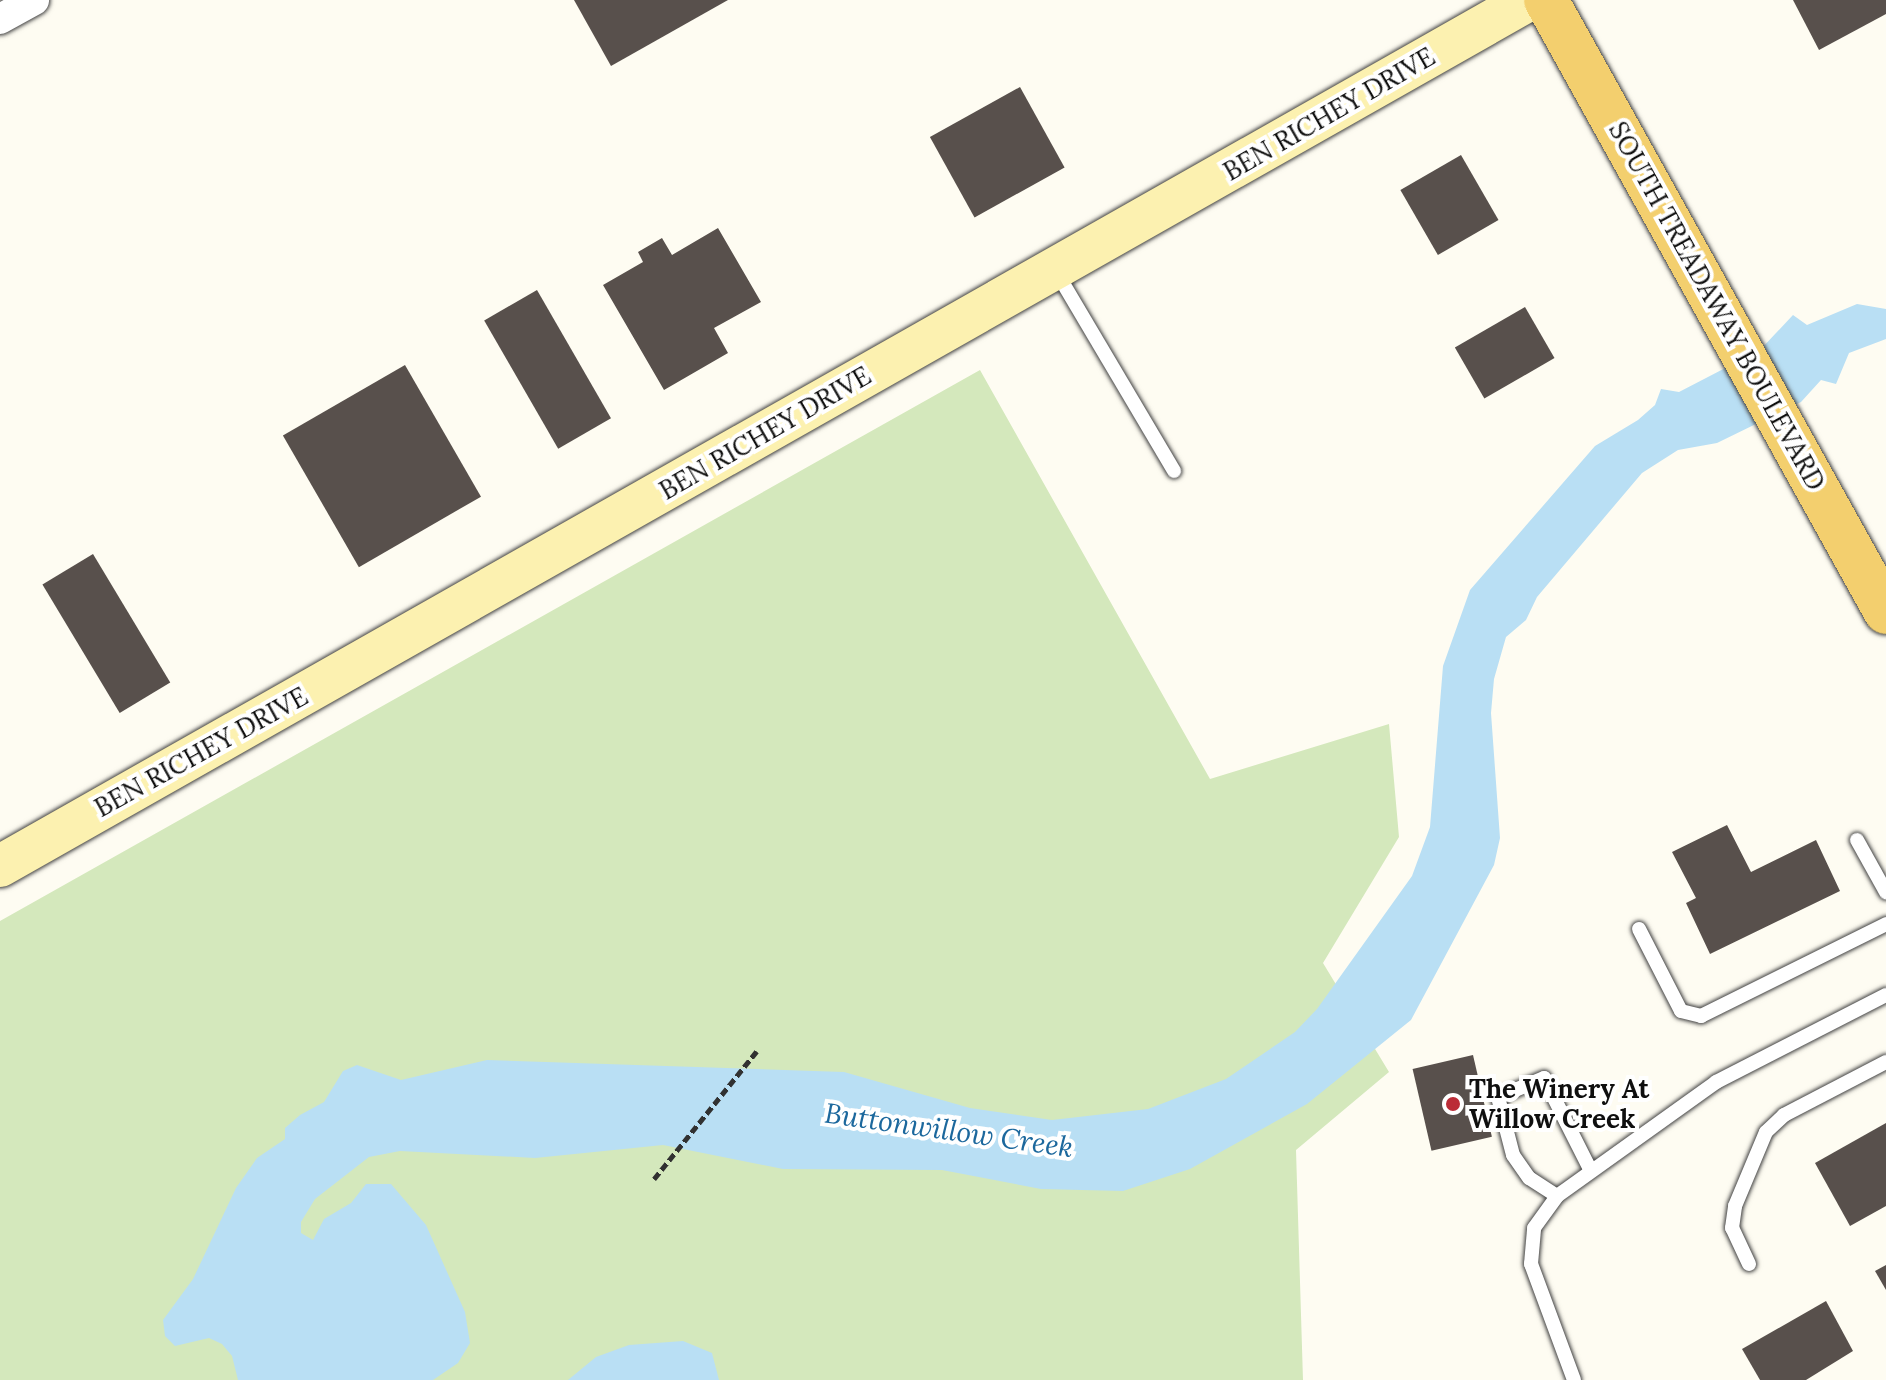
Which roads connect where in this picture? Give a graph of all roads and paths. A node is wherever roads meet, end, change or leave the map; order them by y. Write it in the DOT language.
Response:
graph roads {
  1 [pos="34,0"];
  2 [pos="1529,0"];
  3 [pos="1546,0"];
  4 [pos="0,19"];
  5 [pos="1055,269"];
  6 [pos="1174,471"];
  7 [pos="1886,612"];
  8 [pos="1857,840"];
  9 [pos="0,866"];
  10 [pos="1886,892"];
  11 [pos="1886,924"];
  12 [pos="1639,929"];
  13 [pos="1886,995"];
  14 [pos="757,1051"];
  15 [pos="1886,1062"];
  16 [pos="1591,1171"];
  17 [pos="654,1179"];
  18 [pos="1557,1196"];
  19 [pos="1749,1264"];
  20 [pos="1574,1380"];
  1 -- 4 [label="street"];
  2 -- 5 [label="street, BEN RICHEY DRIVE"];
  3 -- 7 [label="main road, SOUTH TREADAWAY BOULEVARD"];
  5 -- 6 [label="lane"];
  5 -- 9 [label="street, BEN RICHEY DRIVE"];
  8 -- 10 [label="lane"];
  11 -- 12 [label="lane"];
  13 -- 16 [label="lane"];
  14 -- 17 [label="path"];
  15 -- 19 [label="lane"];
  16 -- 18 [label="lane"];
  16 -- 18 [label="lane"];
  18 -- 20 [label="lane"];
}
